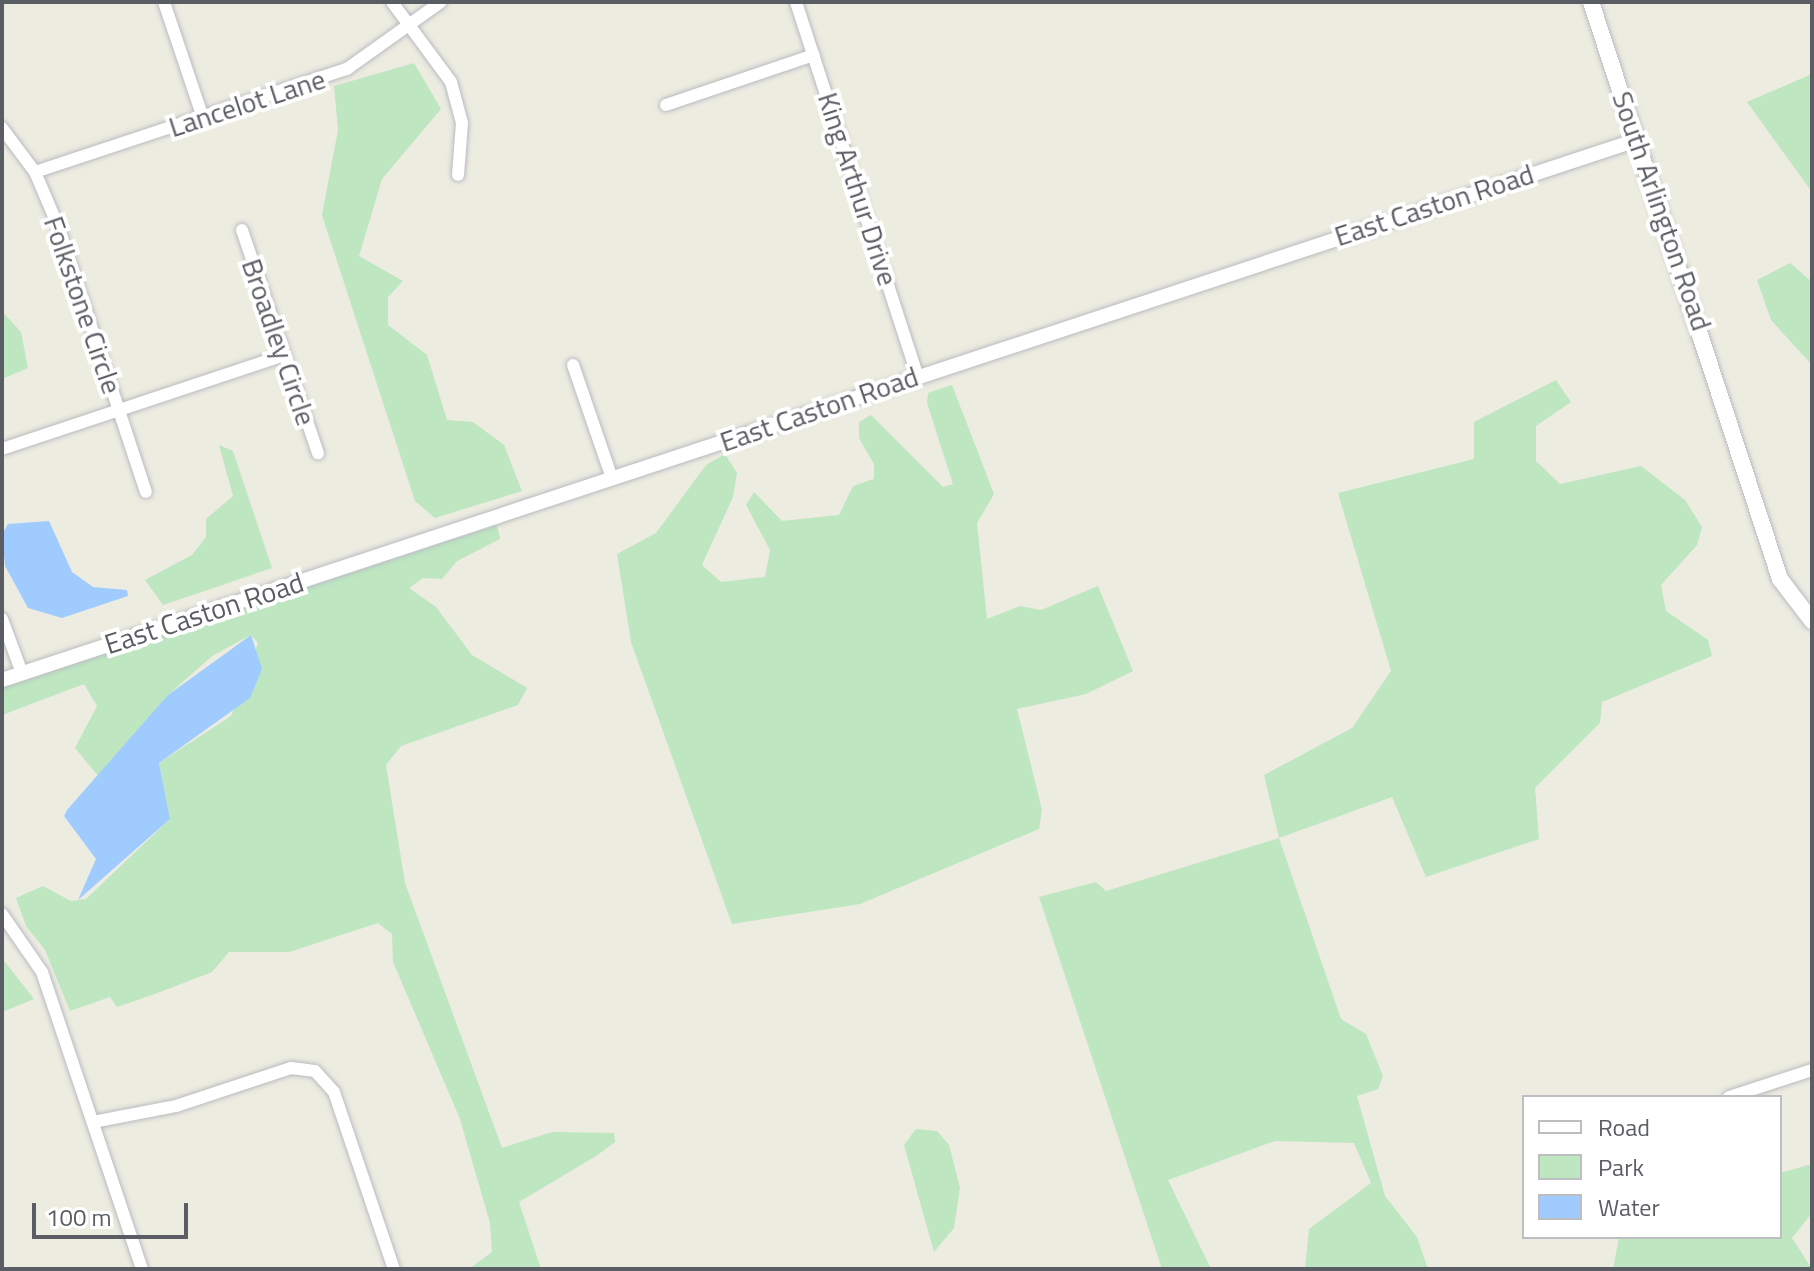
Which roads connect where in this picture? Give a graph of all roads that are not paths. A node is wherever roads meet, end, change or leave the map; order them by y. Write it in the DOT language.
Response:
graph roads {
  1 [pos="164,2"];
  2 [pos="392,2"];
  3 [pos="441,2"];
  4 [pos="796,2"];
  5 [pos="1591,2"];
  6 [pos="412,26"];
  7 [pos="814,55"];
  8 [pos="666,105"];
  9 [pos="203,118"];
  10 [pos="2,128"];
  11 [pos="1637,140"];
  12 [pos="35,172"];
  13 [pos="458,175"];
  14 [pos="242,230"];
  15 [pos="282,356"];
  16 [pos="573,365"];
  17 [pos="918,377"];
  18 [pos="117,407"];
  19 [pos="2,449"];
  20 [pos="318,453"];
  21 [pos="612,478"];
  22 [pos="146,492"];
  23 [pos="2,619"];
  24 [pos="1812,621"];
  25 [pos="22,673"];
  26 [pos="2,679"];
  27 [pos="2,914"];
  28 [pos="1812,1070"];
  29 [pos="1735,1095"];
  30 [pos="93,1122"];
  31 [pos="142,1269"];
  32 [pos="394,1269"];
  1 -- 9 [label="street"];
  2 -- 6 [label="street"];
  3 -- 6 [label="street, Lancelot Lane"];
  4 -- 7 [label="street, King Arthur Drive"];
  5 -- 11 [label="main road, South Arlington Road"];
  6 -- 9 [label="street, Lancelot Lane"];
  6 -- 13 [label="street"];
  7 -- 8 [label="street"];
  7 -- 17 [label="street, King Arthur Drive"];
  9 -- 12 [label="street, Lancelot Lane"];
  10 -- 12 [label="street, Folkstone Circle"];
  11 -- 17 [label="street, East Caston Road"];
  11 -- 24 [label="main road, South Arlington Road"];
  12 -- 18 [label="street, Folkstone Circle"];
  14 -- 15 [label="street, Broadley Circle"];
  15 -- 18 [label="street"];
  15 -- 20 [label="street, Broadley Circle"];
  16 -- 21 [label="street"];
  17 -- 21 [label="street, East Caston Road"];
  18 -- 19 [label="street"];
  18 -- 22 [label="street, Folkstone Circle"];
  21 -- 25 [label="street, East Caston Road"];
  23 -- 25 [label="street"];
  25 -- 26 [label="street, East Caston Road"];
  27 -- 30 [label="street"];
  28 -- 29 [label="street"];
  30 -- 31 [label="street"];
  30 -- 32 [label="street"];
}
